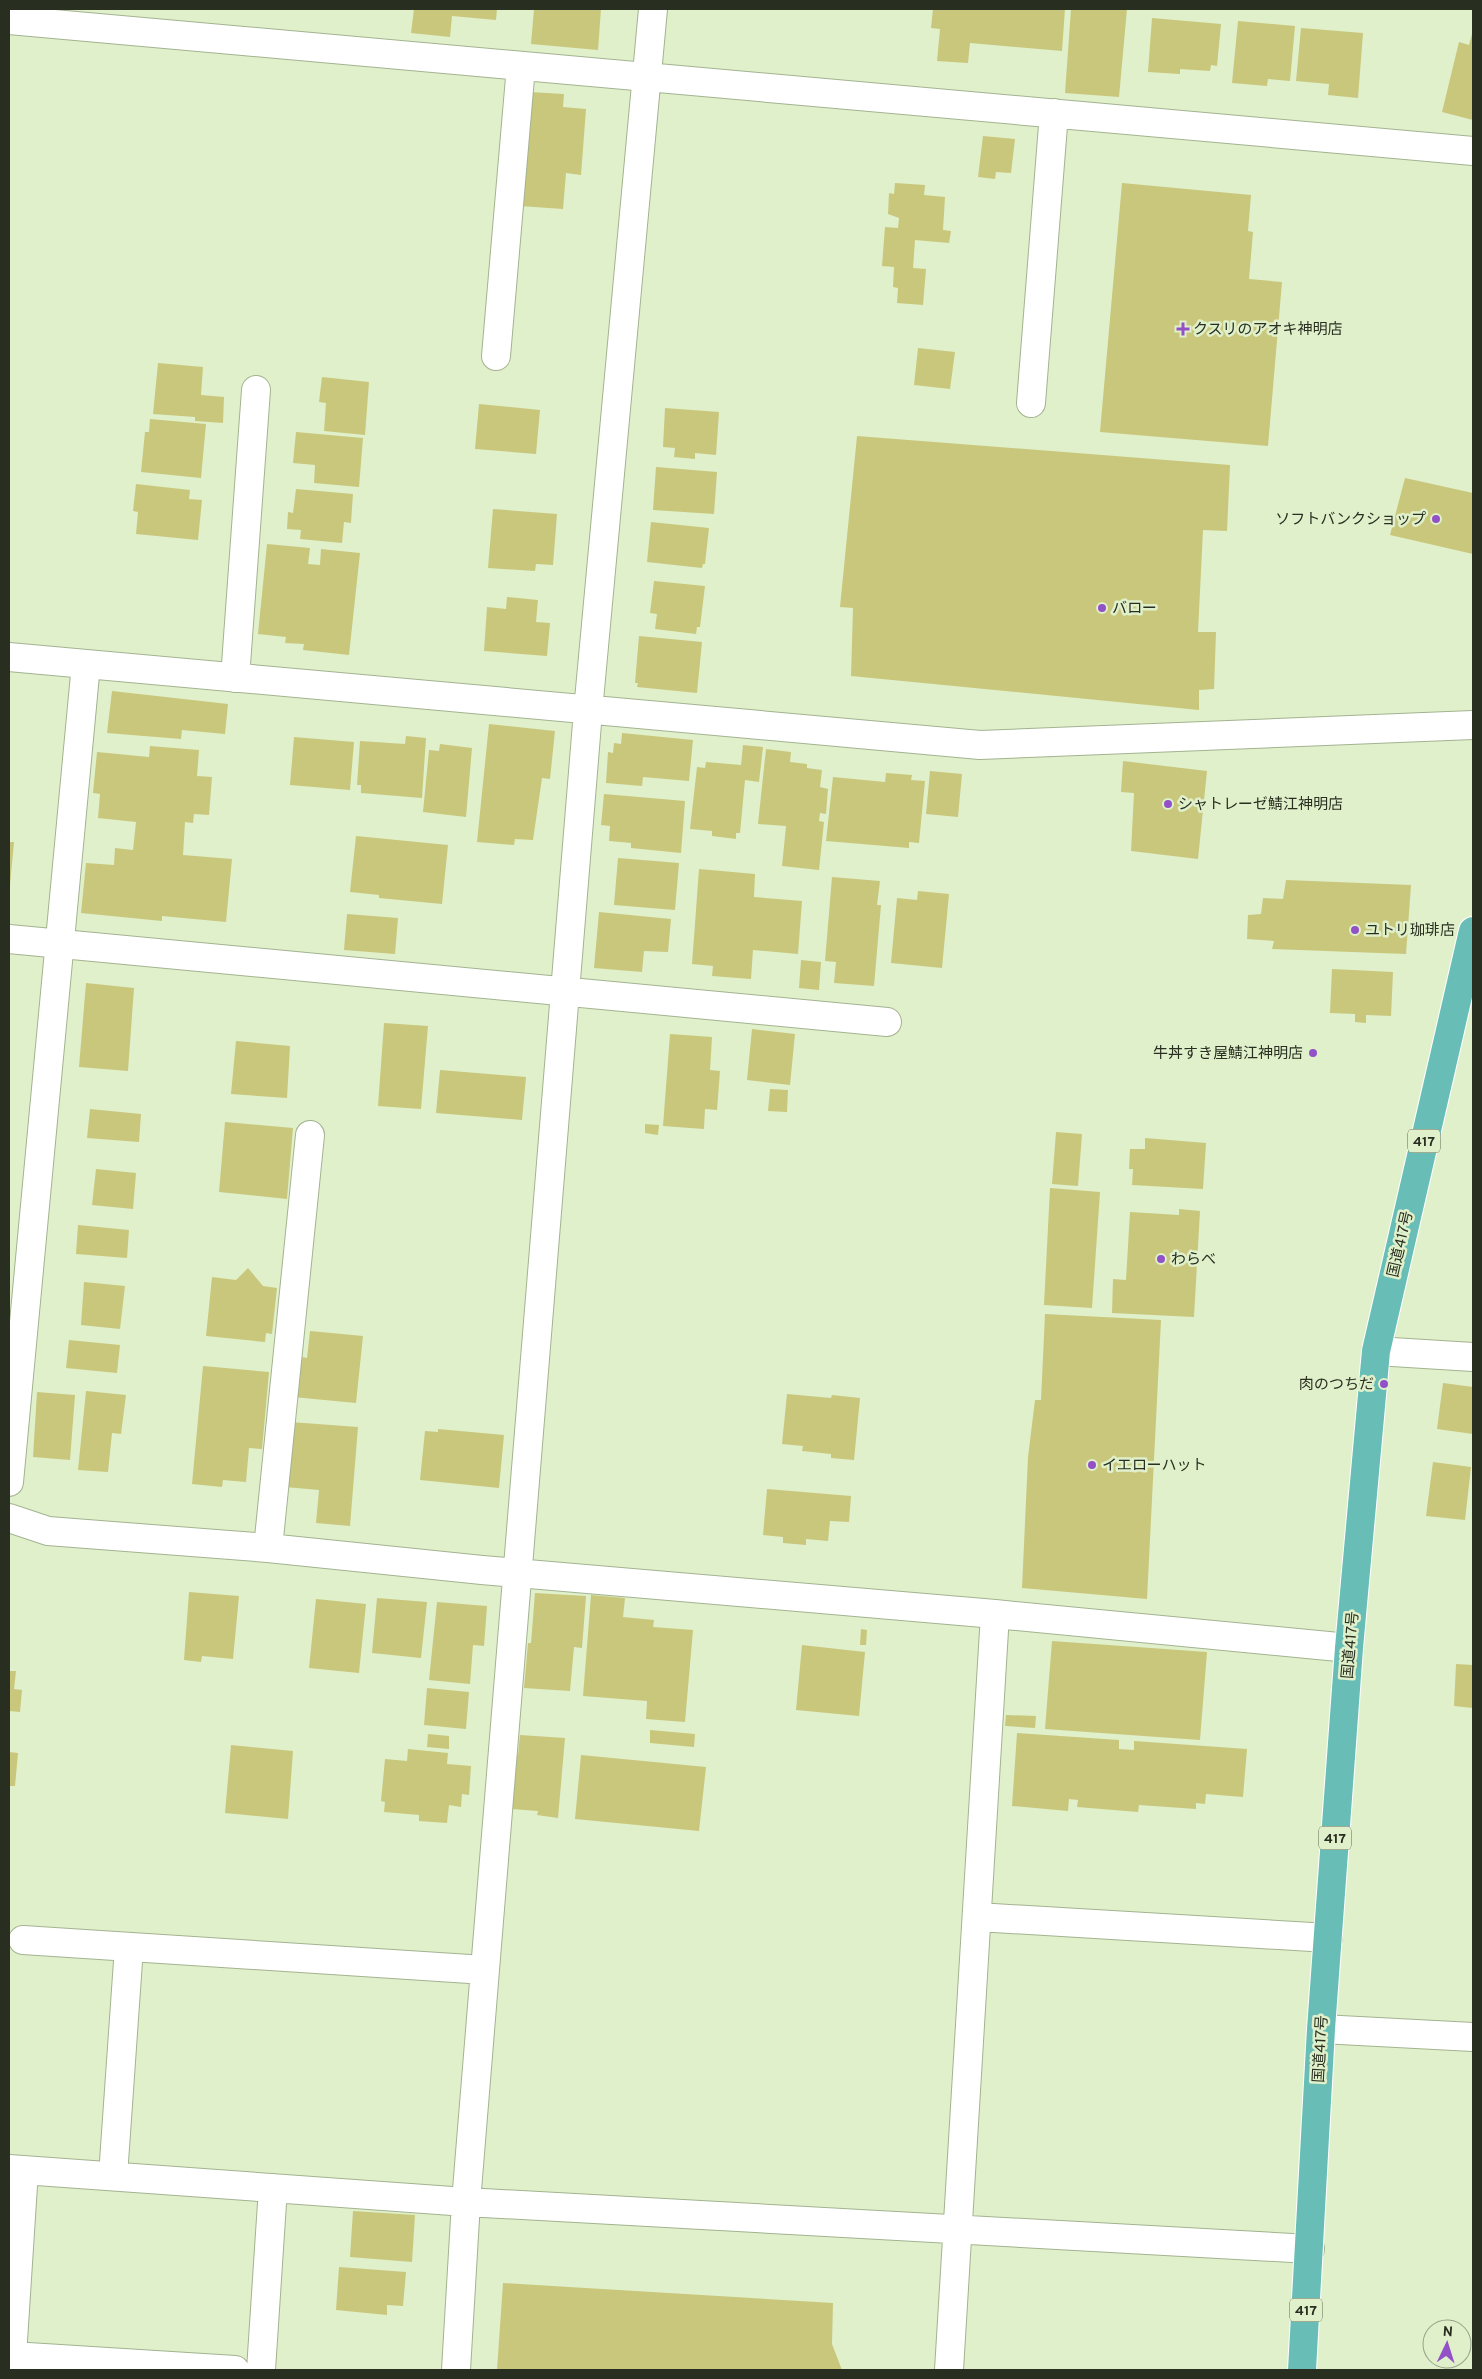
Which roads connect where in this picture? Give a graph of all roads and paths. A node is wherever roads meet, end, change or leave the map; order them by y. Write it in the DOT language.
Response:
graph roads {
  1 [pos="653,9"];
  2 [pos="9,20"];
  3 [pos="521,66"];
  4 [pos="647,77"];
  5 [pos="1054,113"];
  6 [pos="1473,151"];
  7 [pos="496,356"];
  8 [pos="256,390"];
  9 [pos="1031,403"];
  10 [pos="9,657"];
  11 [pos="86,664"];
  12 [pos="235,678"];
  13 [pos="588,711"];
  14 [pos="1473,725"];
  15 [pos="1473,931"];
  16 [pos="9,939"];
  17 [pos="60,944"];
  18 [pos="566,992"];
  19 [pos="887,1022"];
  20 [pos="310,1135"];
  21 [pos="1376,1351"];
  22 [pos="1473,1356"];
  23 [pos="9,1482"];
  24 [pos="9,1518"];
  25 [pos="268,1548"];
  26 [pos="518,1573"];
  27 [pos="995,1614"];
  28 [pos="1349,1648"];
  29 [pos="977,1918"];
  30 [pos="1328,1938"];
  31 [pos="23,1940"];
  32 [pos="130,1947"];
  33 [pos="485,1970"];
  34 [pos="1321,2029"];
  35 [pos="1473,2037"];
  36 [pos="16,2169"];
  37 [pos="113,2176"];
  38 [pos="273,2188"];
  39 [pos="466,2202"];
  40 [pos="957,2231"];
  41 [pos="1310,2249"];
  42 [pos="235,2370"];
  43 [pos="261,2370"];
  44 [pos="456,2370"];
  45 [pos="949,2370"];
  46 [pos="1302,2370"];
  1 -- 4 [label="street"];
  2 -- 3 [label="street"];
  3 -- 4 [label="street"];
  3 -- 7 [label="street"];
  4 -- 5 [label="street"];
  4 -- 13 [label="street"];
  5 -- 6 [label="street"];
  5 -- 9 [label="street"];
  8 -- 12 [label="street"];
  10 -- 11 [label="street"];
  11 -- 12 [label="street"];
  11 -- 17 [label="street"];
  12 -- 13 [label="street"];
  13 -- 14 [label="street"];
  13 -- 18 [label="street"];
  15 -- 21 [label="highway, 国道417号 / 417"];
  16 -- 17 [label="street"];
  17 -- 18 [label="street"];
  17 -- 23 [label="street"];
  18 -- 19 [label="street"];
  18 -- 26 [label="street"];
  20 -- 25 [label="street"];
  21 -- 22 [label="street"];
  21 -- 28 [label="highway, 国道417号 / 417"];
  24 -- 25 [label="street"];
  25 -- 26 [label="street"];
  26 -- 27 [label="street"];
  26 -- 33 [label="street"];
  27 -- 28 [label="street"];
  27 -- 29 [label="street"];
  28 -- 30 [label="highway, 国道417号 / 417"];
  29 -- 30 [label="street"];
  29 -- 40 [label="street"];
  30 -- 34 [label="highway, 国道417号 / 417"];
  31 -- 32 [label="street"];
  32 -- 33 [label="street"];
  32 -- 37 [label="street"];
  33 -- 39 [label="street"];
  34 -- 35 [label="street"];
  34 -- 41 [label="highway, 国道417号 / 417"];
  36 -- 37 [label="street"];
  36 -- 42 [label="street"];
  37 -- 38 [label="street"];
  38 -- 39 [label="street"];
  38 -- 43 [label="street"];
  39 -- 40 [label="street"];
  39 -- 44 [label="street"];
  40 -- 41 [label="street"];
  40 -- 45 [label="street"];
  41 -- 46 [label="highway, 国道417号 / 417"];
}
